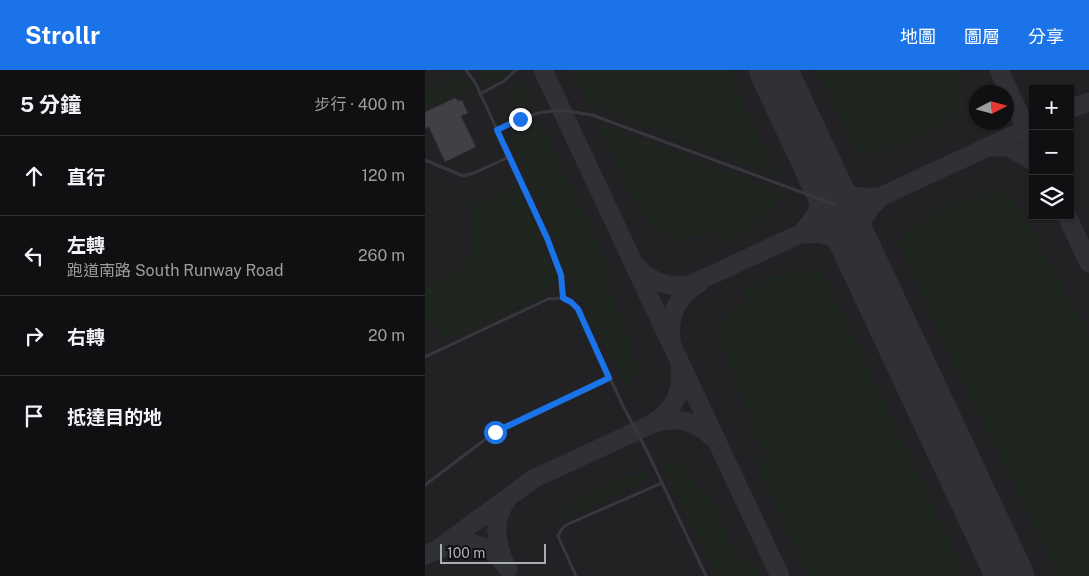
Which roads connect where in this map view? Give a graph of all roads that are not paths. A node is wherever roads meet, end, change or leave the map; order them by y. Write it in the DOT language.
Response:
graph roads {
  1 [pos="466,70"];
  2 [pos="516,70"];
  3 [pos="480,94"];
  4 [pos="497,130"];
  5 [pos="509,157"];
  6 [pos="425,160"];
  7 [pos="836,205"];
  8 [pos="563,298"];
  9 [pos="425,357"];
  10 [pos="609,378"];
  11 [pos="662,483"];
  12 [pos="425,485"];
  13 [pos="577,576"];
  14 [pos="706,576"];
  1 -- 3 [label="lane"];
  2 -- 3 [label="lane"];
  3 -- 4 [label="lane"];
  4 -- 5 [label="lane"];
  4 -- 7 [label="lane"];
  5 -- 6 [label="lane"];
  5 -- 8 [label="lane"];
  8 -- 9 [label="lane"];
  8 -- 10 [label="lane"];
  10 -- 11 [label="lane"];
  10 -- 12 [label="lane"];
  11 -- 13 [label="lane"];
  11 -- 14 [label="lane"];
}
